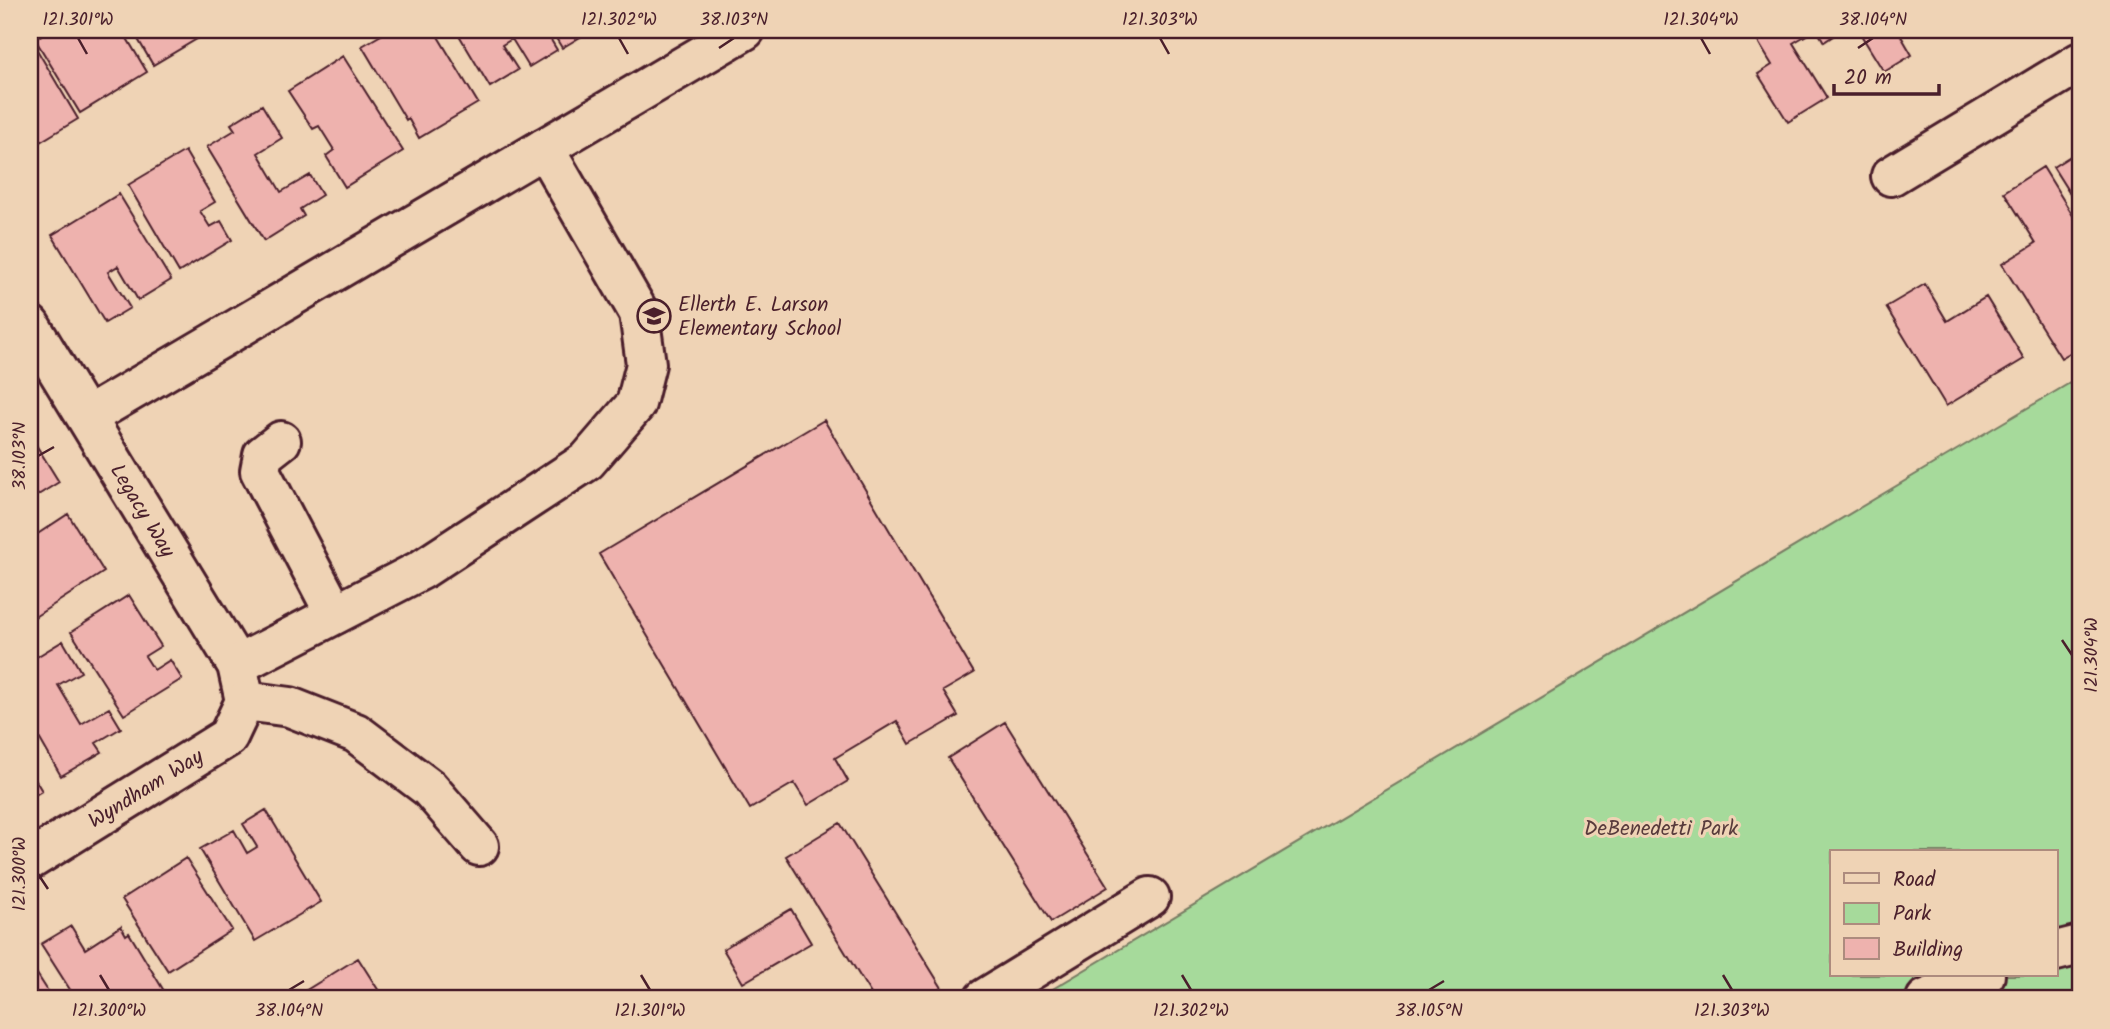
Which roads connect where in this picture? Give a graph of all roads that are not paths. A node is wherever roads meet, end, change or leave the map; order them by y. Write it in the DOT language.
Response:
graph roads {
  1 [pos="745,30"];
  2 [pos="2080,62"];
  3 [pos="544,148"];
  4 [pos="1891,176"];
  5 [pos="30,326"];
  6 [pos="87,417"];
  7 [pos="281,441"];
  8 [pos="335,614"];
  9 [pos="241,683"];
  10 [pos="479,846"];
  11 [pos="30,860"];
  12 [pos="1150,898"];
  13 [pos="2080,945"];
  14 [pos="2058,950"];
  15 [pos="1983,976"];
  16 [pos="984,999"];
  17 [pos="1926,999"];
  1 -- 3 [label="street"];
  2 -- 4 [label="street"];
  3 -- 6 [label="street"];
  3 -- 8 [label="street"];
  5 -- 6 [label="street, Legacy Way"];
  6 -- 9 [label="street, Legacy Way"];
  7 -- 8 [label="street"];
  8 -- 9 [label="street"];
  9 -- 10 [label="street"];
  9 -- 11 [label="street, Wyndham Way"];
  12 -- 16 [label="street"];
  13 -- 14 [label="street"];
  15 -- 17 [label="street"];
}
